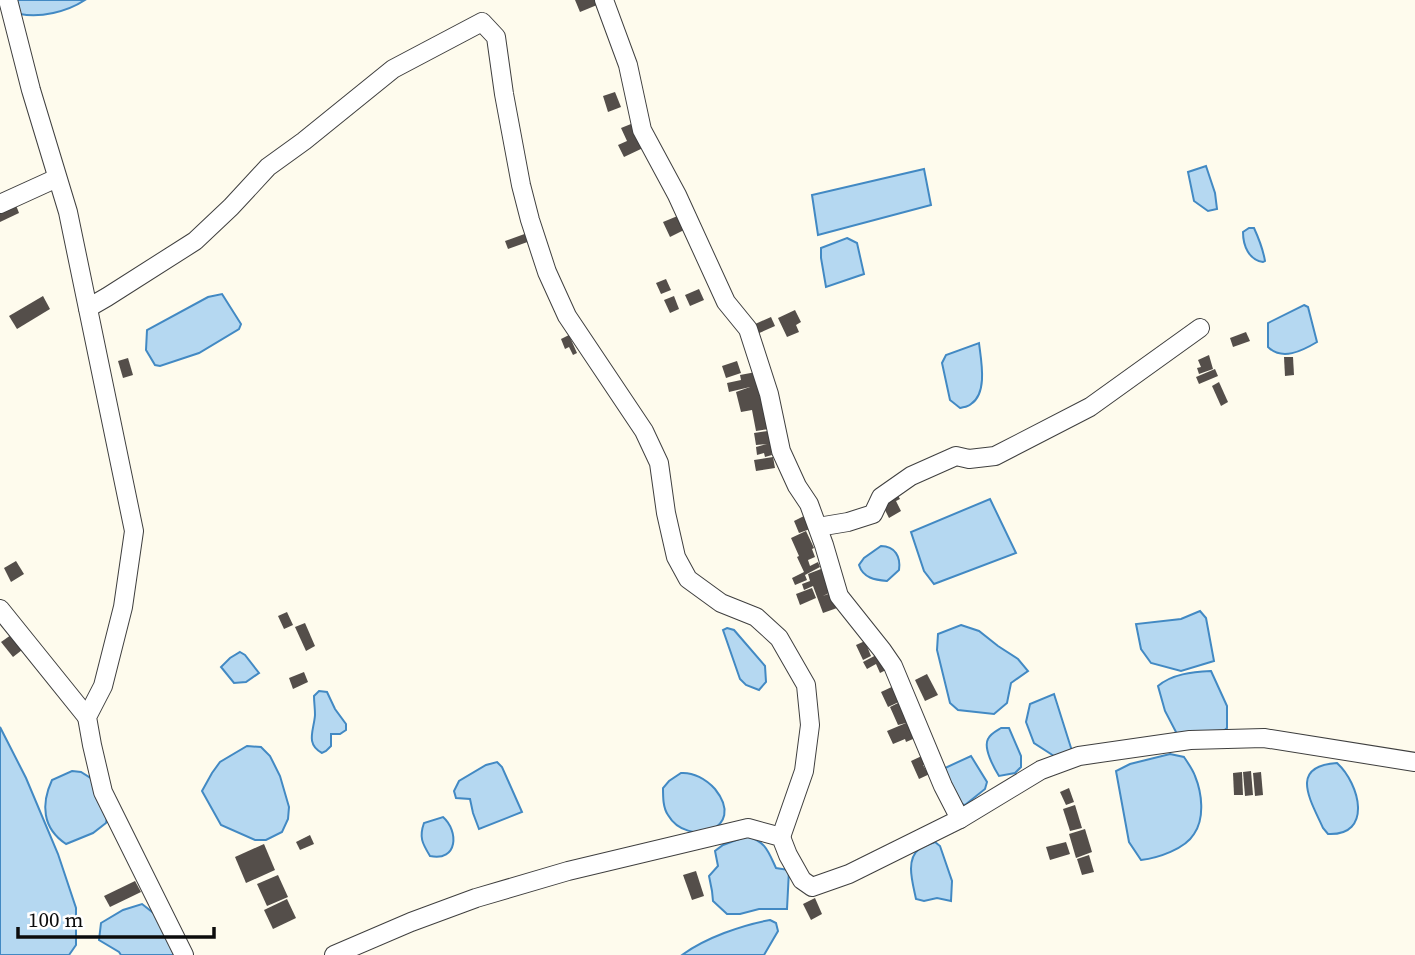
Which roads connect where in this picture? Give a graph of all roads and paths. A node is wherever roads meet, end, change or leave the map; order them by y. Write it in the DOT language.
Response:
graph roads {
  1 [pos="8,0"];
  2 [pos="604,0"];
  3 [pos="57,178"];
  4 [pos="0,204"];
  5 [pos="88,308"];
  6 [pos="1200,328"];
  7 [pos="818,527"];
  8 [pos="0,609"];
  9 [pos="87,717"];
  10 [pos="1415,762"];
  11 [pos="960,819"];
  12 [pos="781,837"];
  13 [pos="184,955"];
  14 [pos="334,955"];
  1 -- 3 [label="street"];
  2 -- 7 [label="street"];
  3 -- 4 [label="street"];
  3 -- 5 [label="street"];
  5 -- 9 [label="street"];
  5 -- 12 [label="street"];
  6 -- 7 [label="street"];
  7 -- 11 [label="street"];
  8 -- 9 [label="street"];
  9 -- 13 [label="street"];
  10 -- 11 [label="street"];
  11 -- 12 [label="street"];
  12 -- 14 [label="street"];
}
